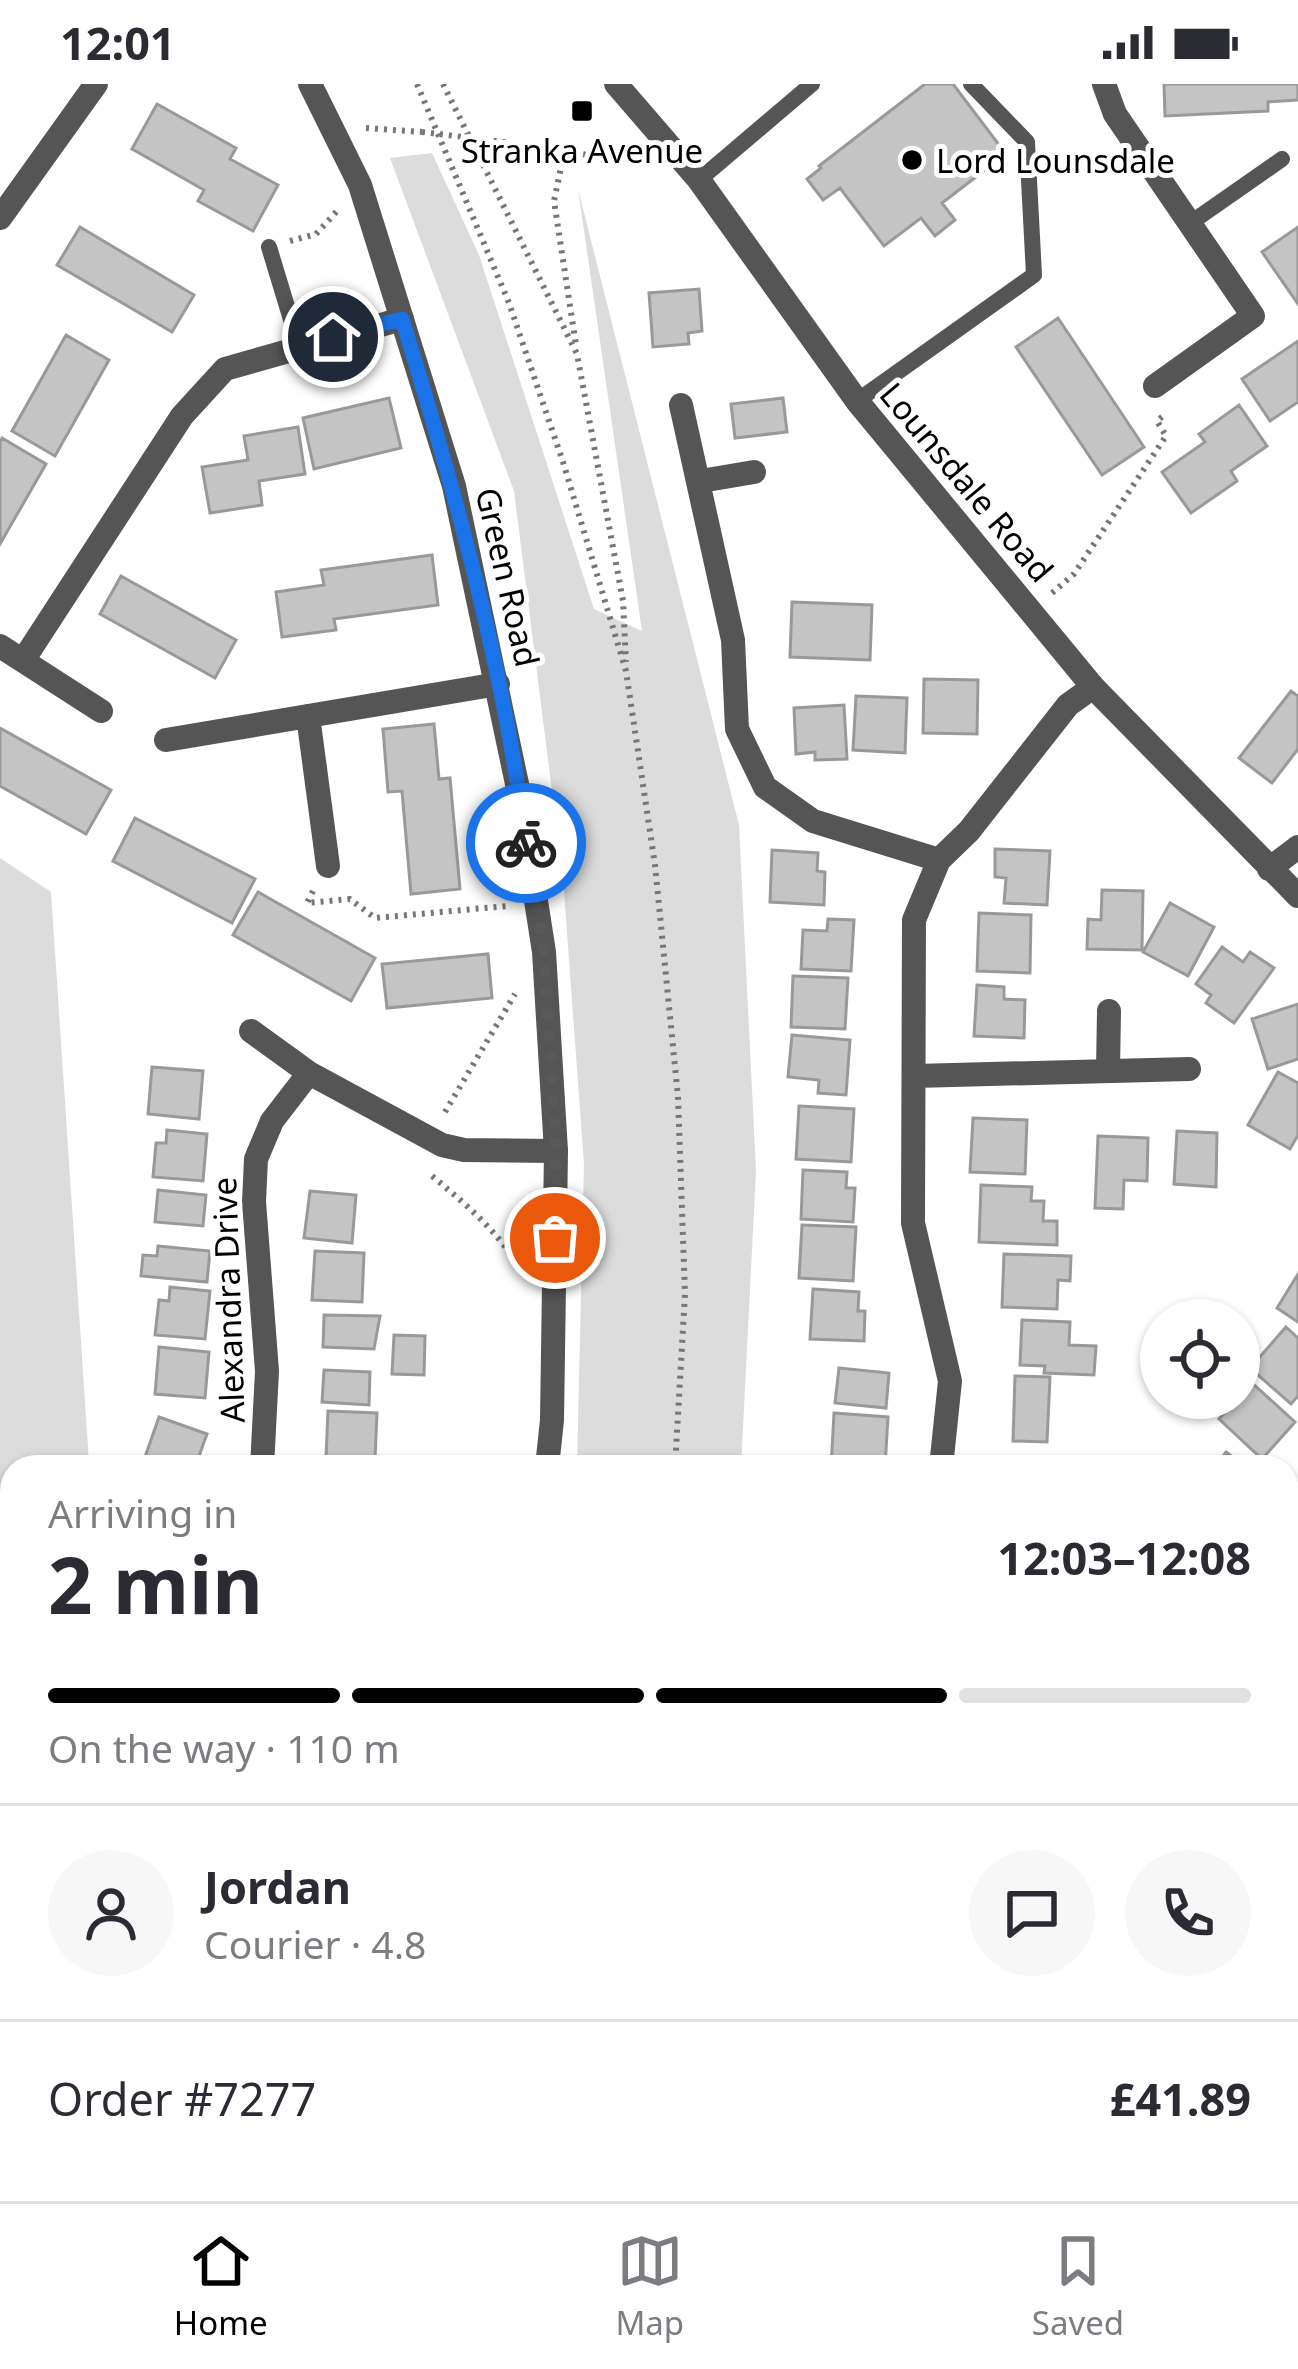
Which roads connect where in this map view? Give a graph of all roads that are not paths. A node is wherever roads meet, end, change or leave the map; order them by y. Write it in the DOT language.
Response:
graph roads {
  1 [pos="96,84"];
  2 [pos="310,84"];
  3 [pos="616,84"];
  4 [pos="812,84"];
  5 [pos="971,84"];
  6 [pos="1104,84"];
  7 [pos="1282,159"];
  8 [pos="693,175"];
  9 [pos="0,218"];
  10 [pos="1190,224"];
  11 [pos="269,247"];
  12 [pos="402,319"];
  13 [pos="298,346"];
  14 [pos="1156,386"];
  15 [pos="857,401"];
  16 [pos="682,405"];
  17 [pos="754,472"];
  18 [pos="700,481"];
  19 [pos="0,646"];
  20 [pos="24,659"];
  21 [pos="498,684"];
  22 [pos="1094,687"];
  23 [pos="101,711"];
  24 [pos="308,716"];
  25 [pos="166,740"];
  26 [pos="1298,847"];
  27 [pos="939,860"];
  28 [pos="328,866"];
  29 [pos="1269,869"];
  30 [pos="1298,896"];
  31 [pos="1109,1011"];
  32 [pos="250,1031"];
  33 [pos="1189,1069"];
  34 [pos="1108,1070"];
  35 [pos="309,1073"];
  36 [pos="915,1076"];
  37 [pos="556,1151"];
  38 [pos="262,1455"];
  39 [pos="548,1455"];
  40 [pos="941,1455"];
  1 -- 9 [label="street"];
  2 -- 12 [label="street, Green Road"];
  3 -- 8 [label="street, Lounsdale Road"];
  4 -- 8 [label="lane"];
  5 -- 15 [label="lane"];
  6 -- 10 [label="street"];
  7 -- 10 [label="lane"];
  8 -- 15 [label="street, Lounsdale Road"];
  10 -- 14 [label="street"];
  11 -- 13 [label="lane"];
  12 -- 13 [label="street"];
  12 -- 21 [label="street, Green Road"];
  13 -- 20 [label="street"];
  15 -- 22 [label="street, Lounsdale Road"];
  16 -- 18 [label="street"];
  17 -- 18 [label="street"];
  18 -- 27 [label="street"];
  19 -- 20 [label="street"];
  20 -- 23 [label="street"];
  21 -- 24 [label="street"];
  21 -- 37 [label="street, Green Road"];
  22 -- 27 [label="street"];
  22 -- 29 [label="street, Lounsdale Road"];
  24 -- 25 [label="street"];
  24 -- 28 [label="street"];
  26 -- 29 [label="street"];
  27 -- 36 [label="street"];
  29 -- 30 [label="street, Lounsdale Road"];
  31 -- 34 [label="street"];
  32 -- 35 [label="street"];
  33 -- 34 [label="street"];
  34 -- 36 [label="street"];
  35 -- 37 [label="street"];
  35 -- 38 [label="street, Alexandra Drive"];
  36 -- 40 [label="street"];
  37 -- 39 [label="street, Green Road"];
}
